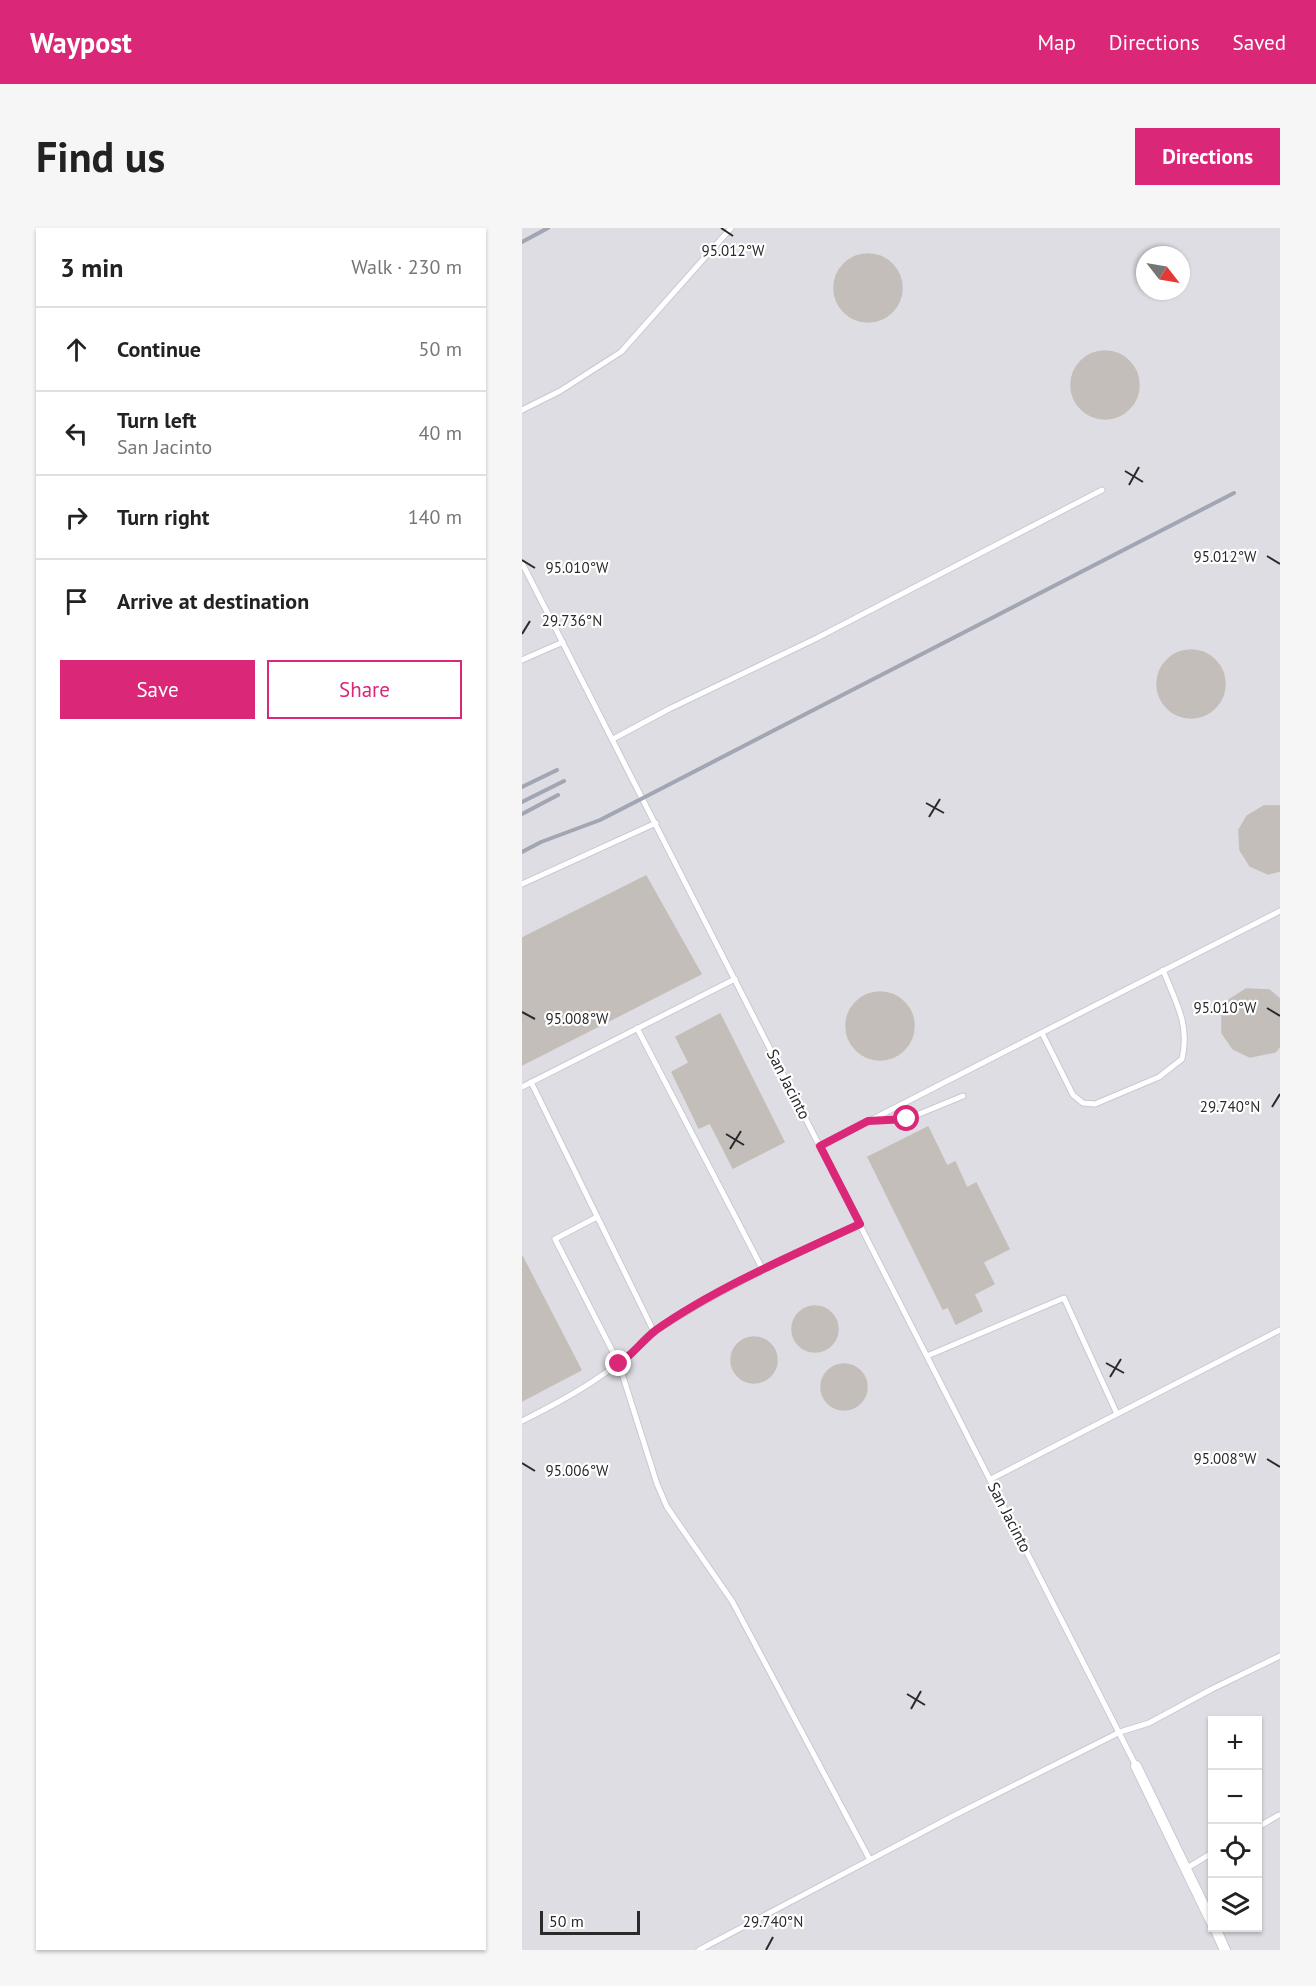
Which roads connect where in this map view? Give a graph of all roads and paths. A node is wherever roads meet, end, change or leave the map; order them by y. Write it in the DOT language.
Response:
graph roads {
  1 [pos="731,228"];
  2 [pos="522,410"];
  3 [pos="1102,490"];
  4 [pos="522,563"];
  5 [pos="563,642"];
  6 [pos="522,660"];
  7 [pos="613,739"];
  8 [pos="656,823"];
  9 [pos="522,884"];
  10 [pos="1280,911"];
  11 [pos="1163,970"];
  12 [pos="735,979"];
  13 [pos="637,1028"];
  14 [pos="1042,1032"];
  15 [pos="531,1082"];
  16 [pos="522,1087"];
  17 [pos="963,1095"];
  18 [pos="868,1121"];
  19 [pos="820,1146"];
  20 [pos="597,1217"];
  21 [pos="860,1224"];
  22 [pos="763,1270"];
  23 [pos="1280,1330"];
  24 [pos="654,1332"];
  25 [pos="927,1356"];
  26 [pos="619,1364"];
  27 [pos="1117,1414"];
  28 [pos="522,1421"];
  29 [pos="990,1479"];
  30 [pos="1280,1656"];
  31 [pos="1120,1732"];
  32 [pos="1136,1766"];
  33 [pos="1279,1815"];
  34 [pos="1262,1824"];
  35 [pos="1208,1855"];
  36 [pos="870,1860"];
  37 [pos="1187,1868"];
  38 [pos="1208,1914"];
  39 [pos="1217,1932"];
  40 [pos="699,1950"];
  41 [pos="1225,1950"];
  1 -- 2 [label="lane"];
  3 -- 7 [label="lane"];
  4 -- 5 [label="lane, San Jacinto"];
  5 -- 6 [label="lane"];
  5 -- 7 [label="lane, San Jacinto"];
  7 -- 8 [label="lane, San Jacinto"];
  8 -- 9 [label="lane"];
  8 -- 12 [label="lane, San Jacinto"];
  10 -- 11 [label="lane"];
  11 -- 14 [label="lane"];
  11 -- 14 [label="lane"];
  12 -- 13 [label="lane"];
  12 -- 19 [label="lane, San Jacinto"];
  13 -- 15 [label="lane"];
  13 -- 22 [label="lane"];
  14 -- 18 [label="lane"];
  15 -- 16 [label="lane"];
  15 -- 20 [label="lane"];
  17 -- 18 [label="lane"];
  18 -- 19 [label="lane"];
  19 -- 21 [label="lane, San Jacinto"];
  20 -- 24 [label="lane"];
  20 -- 26 [label="lane"];
  21 -- 22 [label="lane"];
  21 -- 25 [label="lane, San Jacinto"];
  22 -- 24 [label="lane"];
  23 -- 27 [label="lane"];
  24 -- 26 [label="lane"];
  25 -- 27 [label="lane"];
  25 -- 29 [label="lane, San Jacinto"];
  26 -- 28 [label="lane"];
  26 -- 36 [label="lane"];
  27 -- 29 [label="lane"];
  29 -- 31 [label="lane, San Jacinto"];
  30 -- 31 [label="lane"];
  31 -- 32 [label="lane, San Jacinto"];
  31 -- 36 [label="lane"];
  32 -- 37 [label="street"];
  33 -- 34 [label="lane"];
  35 -- 37 [label="lane"];
  36 -- 40 [label="lane"];
  37 -- 38 [label="street"];
  39 -- 41 [label="street"];
}
